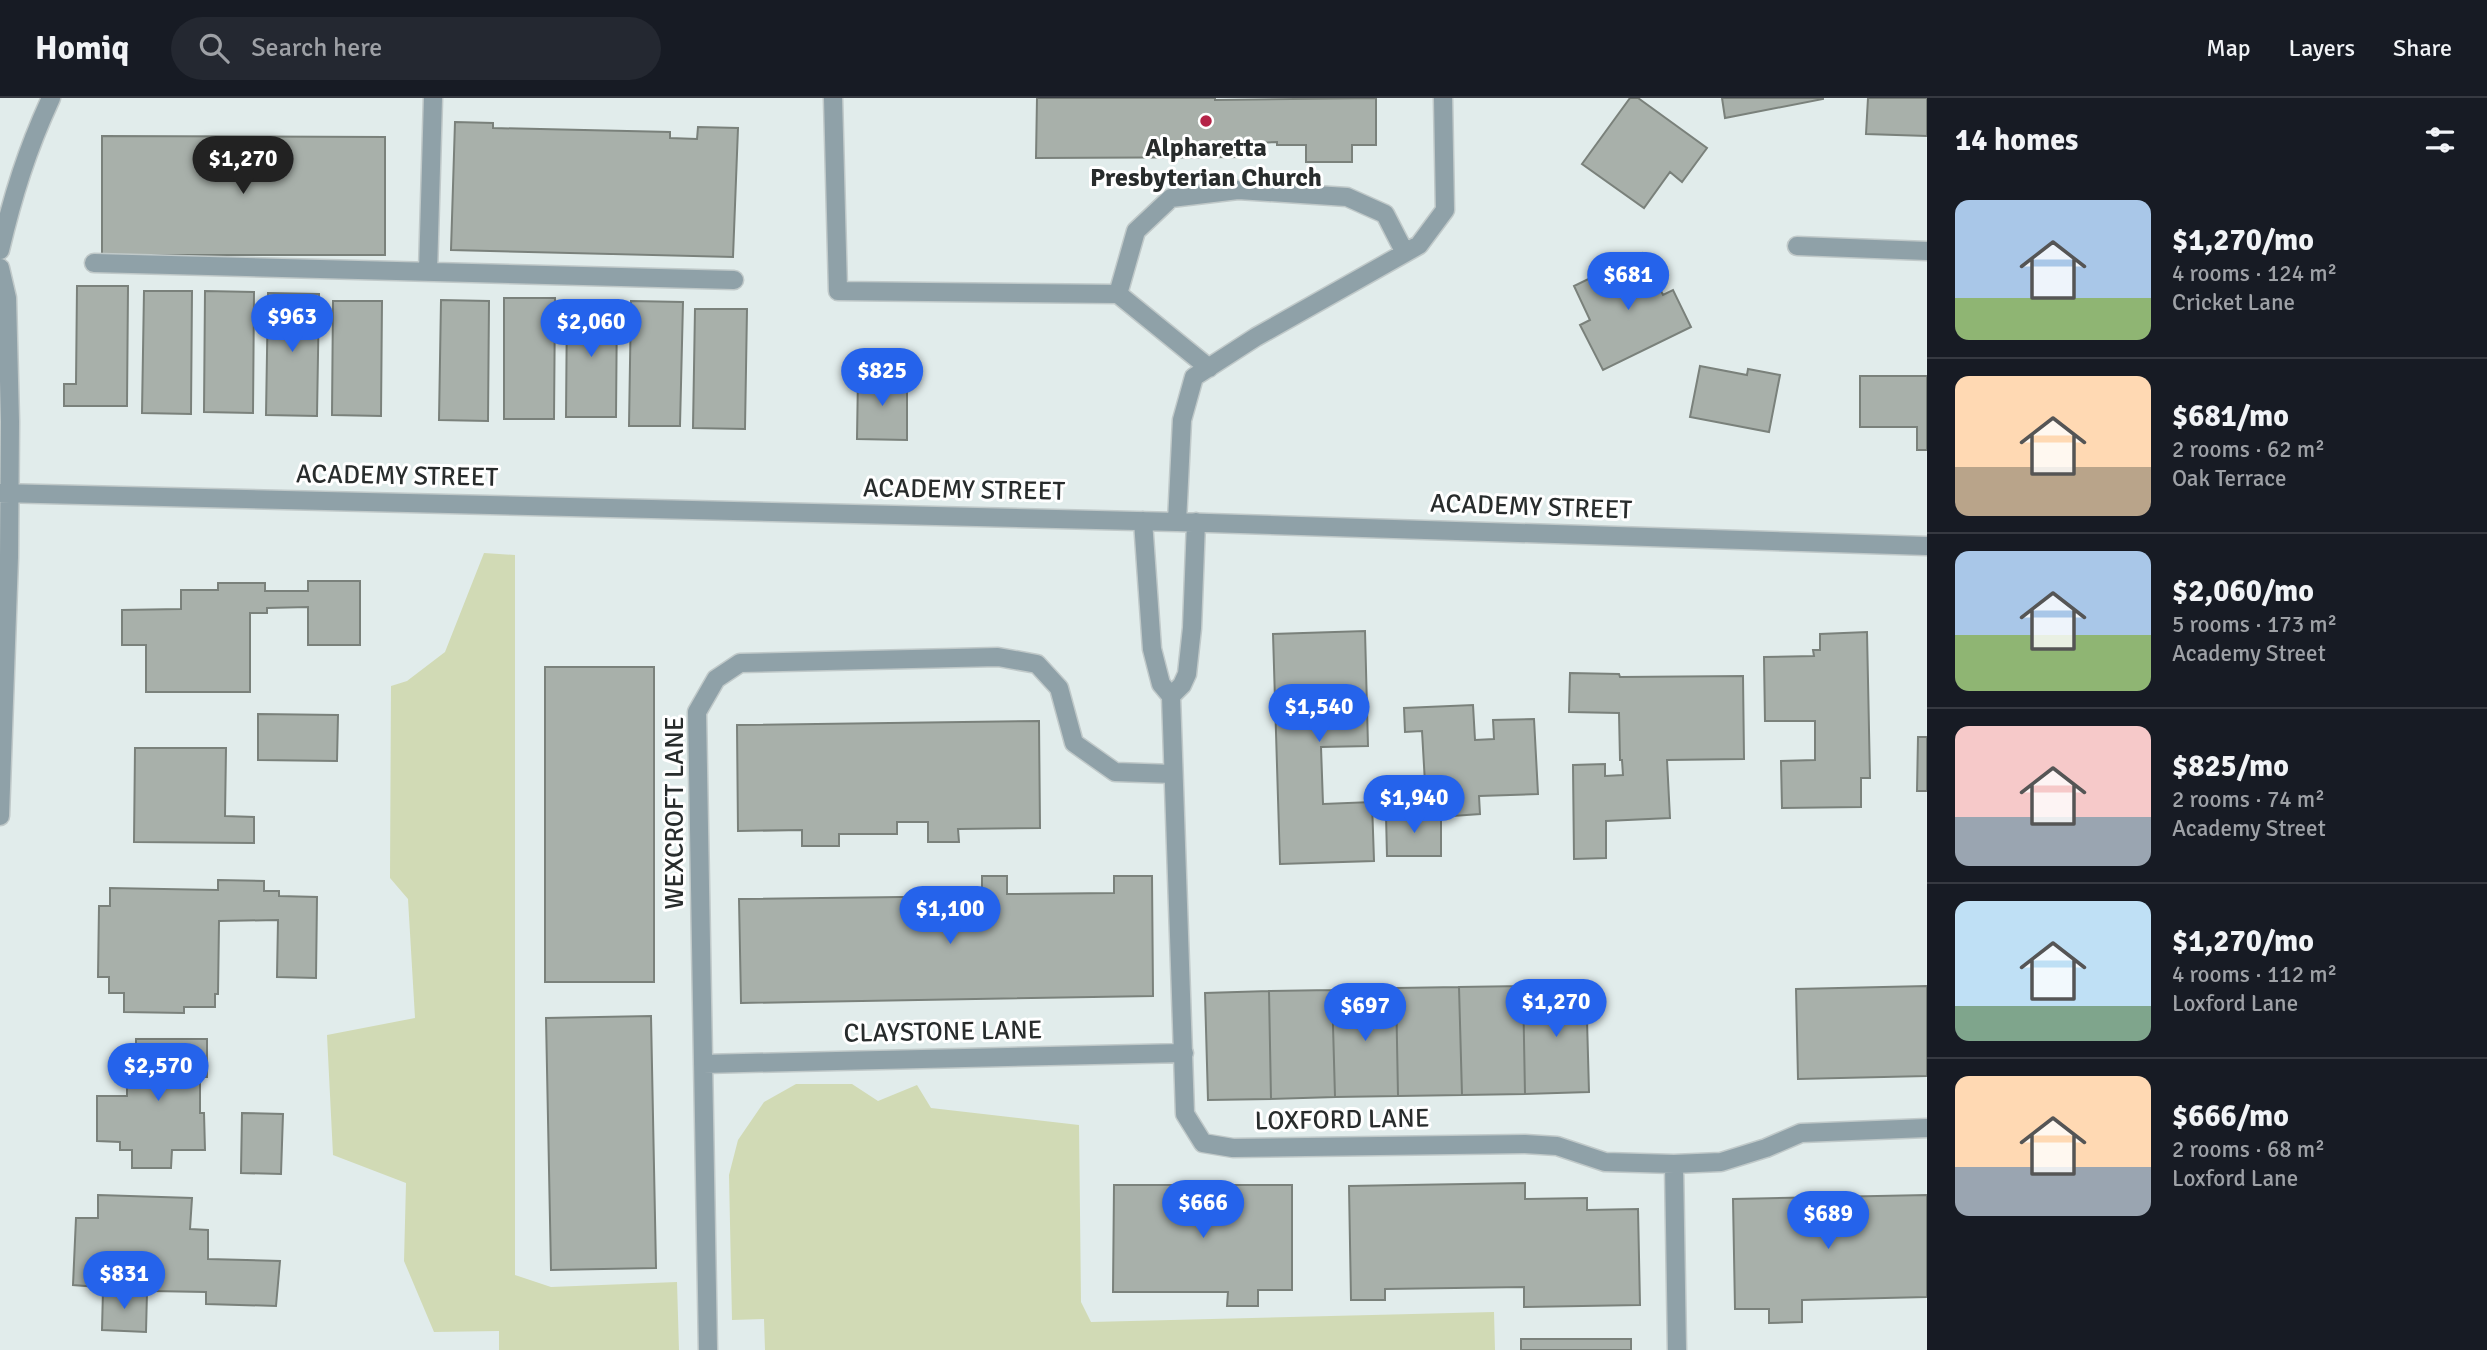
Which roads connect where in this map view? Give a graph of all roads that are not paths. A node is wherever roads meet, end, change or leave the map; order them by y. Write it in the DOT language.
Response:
graph roads {
  1 [pos="51,98"];
  2 [pos="433,98"];
  3 [pos="833,98"];
  4 [pos="1443,98"];
  5 [pos="1797,246"];
  6 [pos="0,250"];
  7 [pos="1927,251"];
  8 [pos="1405,253"];
  9 [pos="93,263"];
  10 [pos="0,268"];
  11 [pos="428,272"];
  12 [pos="734,280"];
  13 [pos="1118,294"];
  14 [pos="1209,368"];
  15 [pos="5,493"];
  16 [pos="1143,521"];
  17 [pos="1177,522"];
  18 [pos="1196,523"];
  19 [pos="1927,546"];
  20 [pos="1171,696"];
  21 [pos="1173,774"];
  22 [pos="0,816"];
  23 [pos="1184,1053"];
  24 [pos="703,1064"];
  25 [pos="1927,1128"];
  26 [pos="1674,1164"];
  27 [pos="709,1350"];
  28 [pos="1677,1350"];
  1 -- 6 [label="street"];
  2 -- 11 [label="street"];
  3 -- 13 [label="street"];
  4 -- 8 [label="street"];
  5 -- 7 [label="street"];
  8 -- 13 [label="street"];
  8 -- 14 [label="street"];
  9 -- 11 [label="street"];
  10 -- 15 [label="street"];
  11 -- 12 [label="street"];
  13 -- 14 [label="street"];
  14 -- 17 [label="street"];
  15 -- 16 [label="street, ACADEMY STREET"];
  15 -- 22 [label="street"];
  16 -- 17 [label="street, ACADEMY STREET"];
  16 -- 20 [label="street"];
  17 -- 18 [label="street, ACADEMY STREET"];
  18 -- 19 [label="street, ACADEMY STREET"];
  18 -- 20 [label="street"];
  20 -- 21 [label="street, LOXFORD LANE"];
  21 -- 23 [label="street, LOXFORD LANE"];
  21 -- 24 [label="street, WEXCROFT LANE"];
  23 -- 24 [label="street, CLAYSTONE LANE"];
  23 -- 26 [label="street, LOXFORD LANE"];
  24 -- 27 [label="street, WEXCROFT LANE"];
  25 -- 26 [label="street, LOXFORD LANE"];
  26 -- 28 [label="street"];
}
